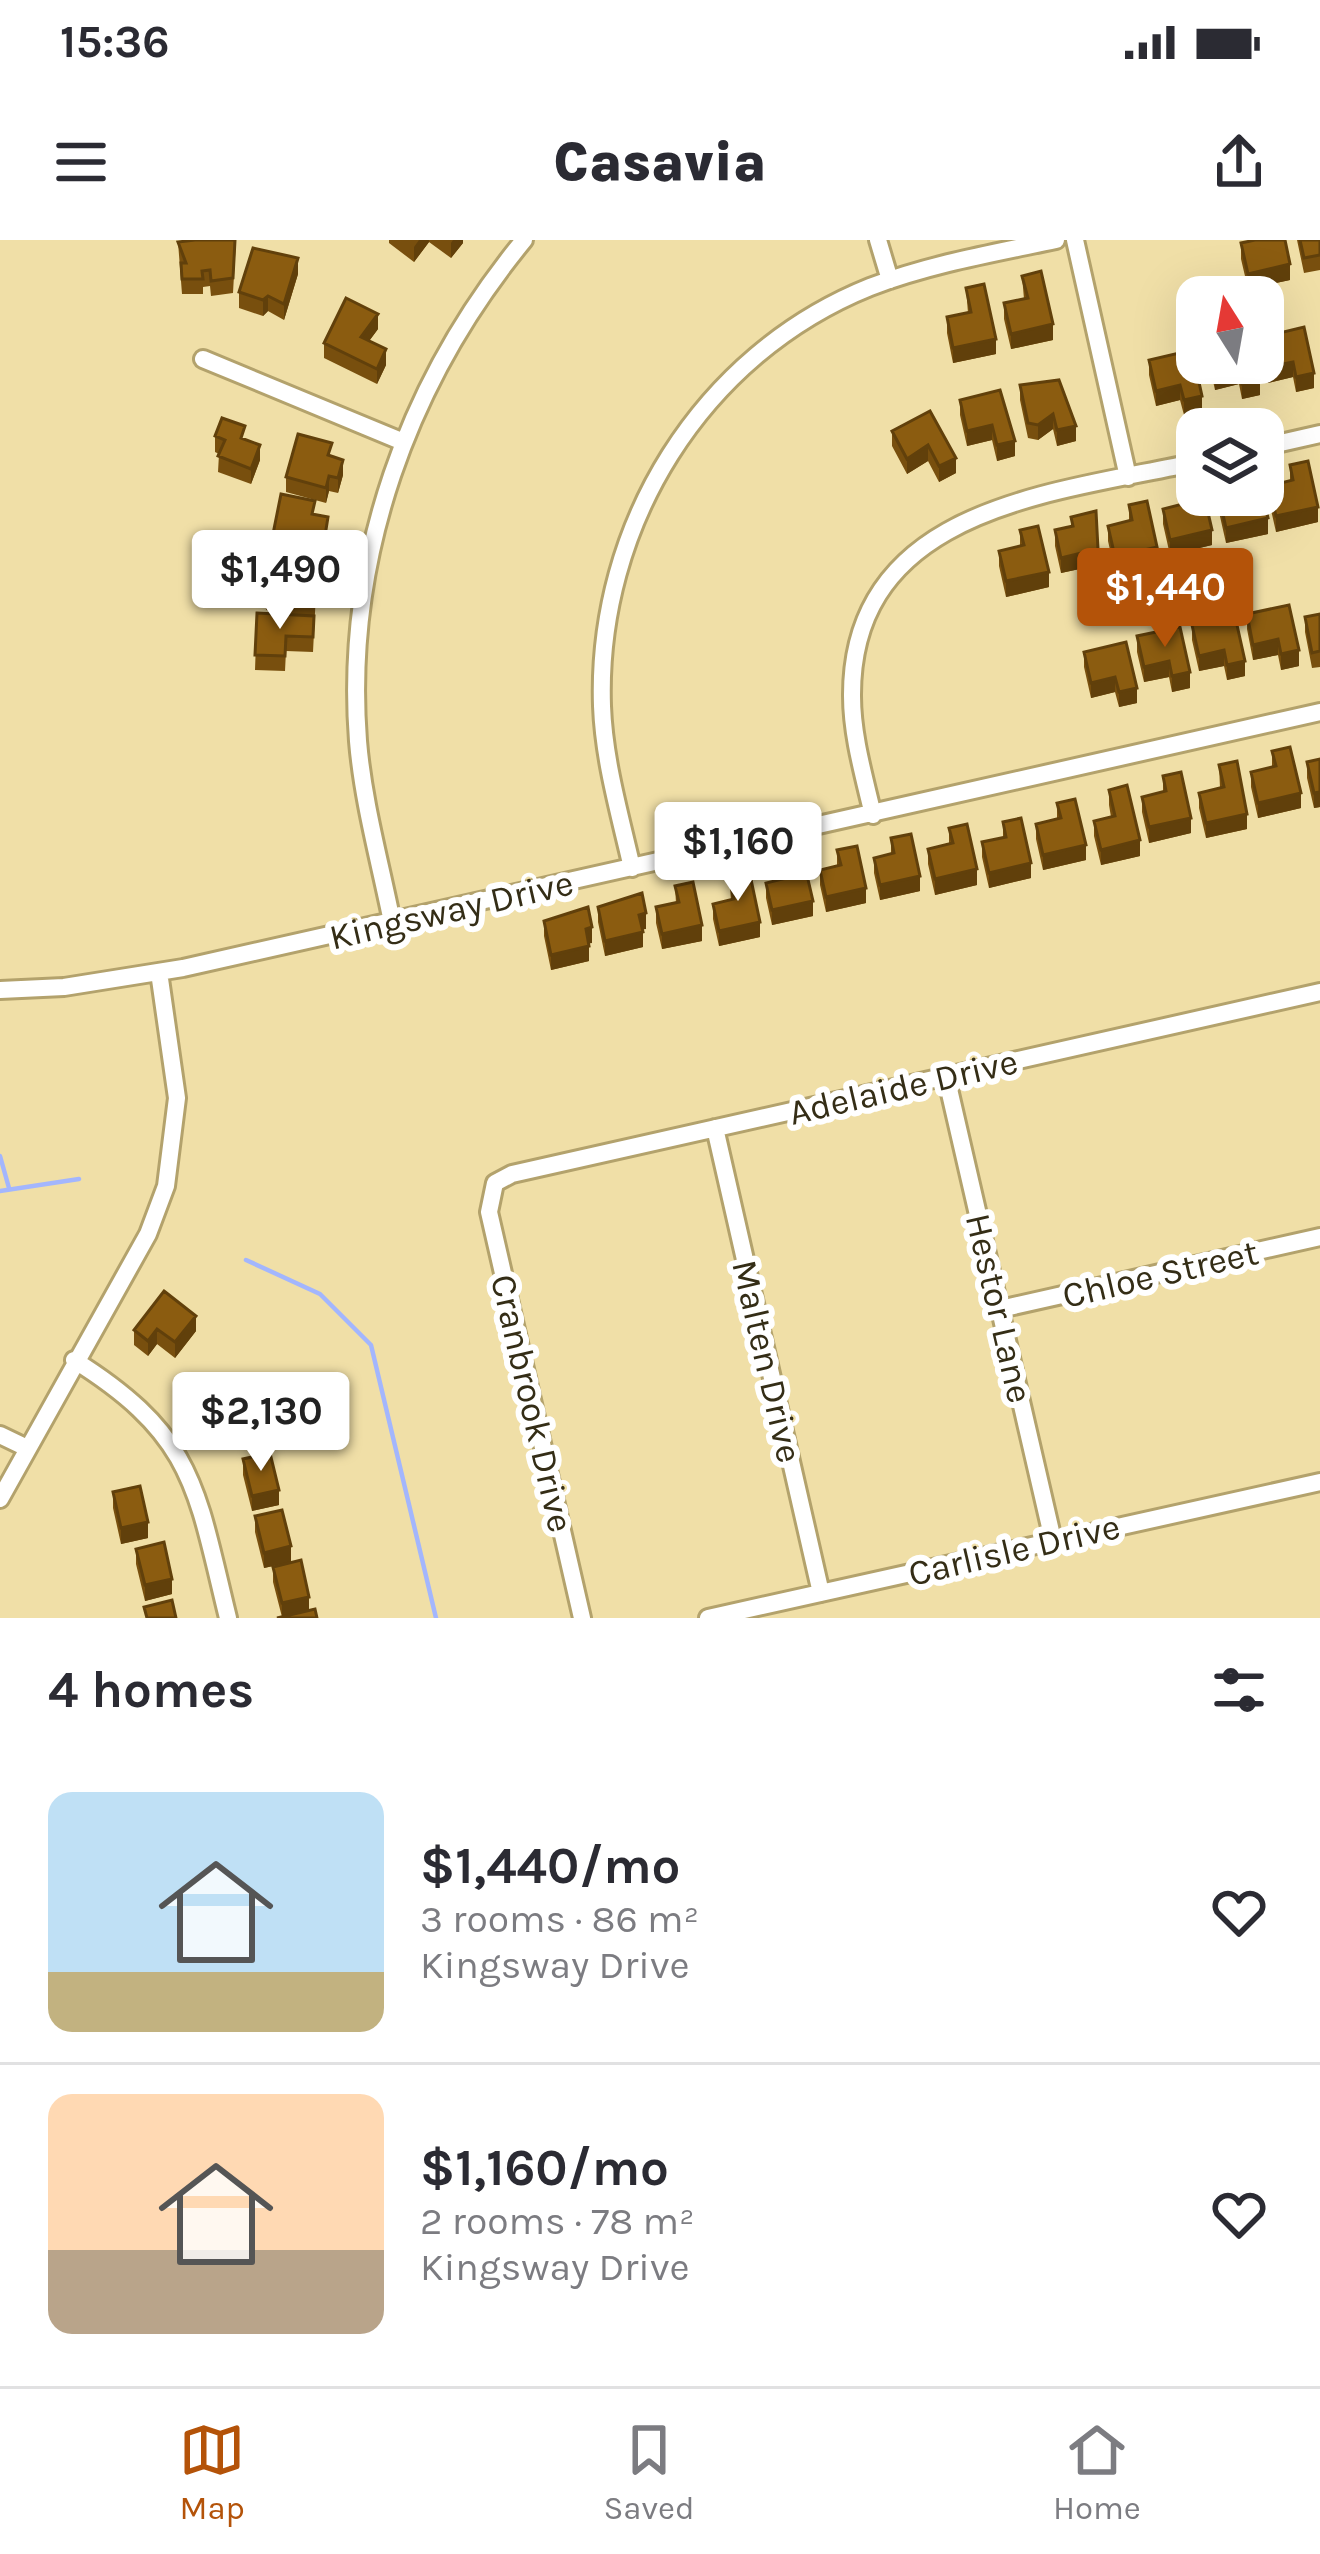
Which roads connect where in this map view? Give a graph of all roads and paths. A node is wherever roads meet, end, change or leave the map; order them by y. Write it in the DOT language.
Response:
graph roads {
  1 [pos="524,240"];
  2 [pos="878,240"];
  3 [pos="1056,240"];
  4 [pos="1075,240"];
  5 [pos="890,280"];
  6 [pos="203,359"];
  7 [pos="1320,434"];
  8 [pos="401,441"];
  9 [pos="1284,442"];
  10 [pos="1176,467"];
  11 [pos="1128,477"];
  12 [pos="1320,712"];
  13 [pos="873,814"];
  14 [pos="632,868"];
  15 [pos="392,922"];
  16 [pos="159,973"];
  17 [pos="0,990"];
  18 [pos="1320,992"];
  19 [pos="946,1076"];
  20 [pos="715,1128"];
  21 [pos="492,1189"];
  22 [pos="1320,1237"];
  23 [pos="1000,1309"];
  24 [pos="74,1360"];
  25 [pos="0,1435"];
  26 [pos="27,1448"];
  27 [pos="1320,1482"];
  28 [pos="0,1499"];
  29 [pos="1053,1540"];
  30 [pos="821,1593"];
  31 [pos="228,1618"];
  32 [pos="582,1618"];
  33 [pos="708,1618"];
  1 -- 8 [label="street"];
  2 -- 5 [label="street"];
  3 -- 5 [label="street"];
  4 -- 11 [label="street"];
  5 -- 14 [label="street"];
  6 -- 8 [label="street"];
  7 -- 9 [label="street"];
  8 -- 15 [label="street"];
  10 -- 11 [label="street"];
  11 -- 13 [label="street"];
  12 -- 13 [label="street, Kingsway Drive"];
  13 -- 14 [label="street, Kingsway Drive"];
  14 -- 15 [label="street, Kingsway Drive"];
  15 -- 16 [label="street, Kingsway Drive"];
  16 -- 17 [label="street, Kingsway Drive"];
  16 -- 24 [label="street"];
  18 -- 19 [label="street, Adelaide Drive"];
  19 -- 20 [label="street, Adelaide Drive"];
  19 -- 23 [label="street, Hestor Lane"];
  20 -- 21 [label="street, Adelaide Drive"];
  20 -- 30 [label="street, Malten Drive"];
  21 -- 32 [label="street, Cranbrook Drive"];
  22 -- 23 [label="street, Chloe Street"];
  23 -- 29 [label="street, Hestor Lane"];
  24 -- 26 [label="street"];
  24 -- 31 [label="street"];
  25 -- 26 [label="street"];
  26 -- 28 [label="street"];
  27 -- 29 [label="street, Carlisle Drive"];
  29 -- 30 [label="street, Carlisle Drive"];
  30 -- 33 [label="street, Carlisle Drive"];
}
